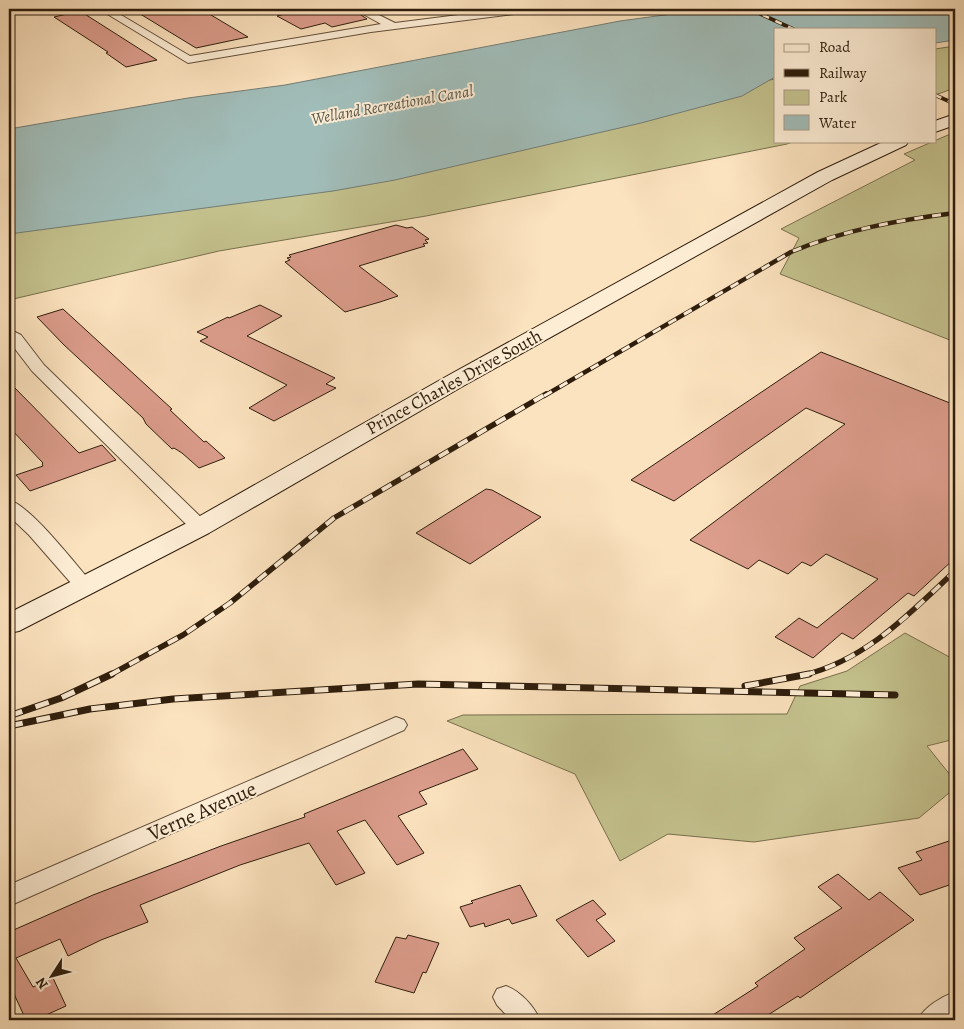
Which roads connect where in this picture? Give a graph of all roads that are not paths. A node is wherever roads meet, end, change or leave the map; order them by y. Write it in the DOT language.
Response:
graph roads {
  1 [pos="104,9"];
  2 [pos="359,9"];
  3 [pos="529,9"];
  4 [pos="394,26"];
  5 [pos="188,60"];
  6 [pos="898,142"];
  7 [pos="9,334"];
  8 [pos="9,506"];
  9 [pos="200,527"];
  10 [pos="85,587"];
  11 [pos="9,624"];
  12 [pos="396,725"];
  13 [pos="9,896"];
  14 [pos="506,997"];
  15 [pos="955,1003"];
  16 [pos="527,1020"];
  17 [pos="931,1020"];
  1 -- 5 [label="street"];
  2 -- 4 [label="street"];
  3 -- 4 [label="street"];
  4 -- 5 [label="street"];
  6 -- 9 [label="main road, Prince Charles Drive South"];
  7 -- 9 [label="street"];
  8 -- 10 [label="street"];
  9 -- 10 [label="main road, Prince Charles Drive South"];
  10 -- 11 [label="main road, Prince Charles Drive South"];
  12 -- 13 [label="street, Verne Avenue"];
  14 -- 16 [label="street"];
  15 -- 17 [label="street"];
}
